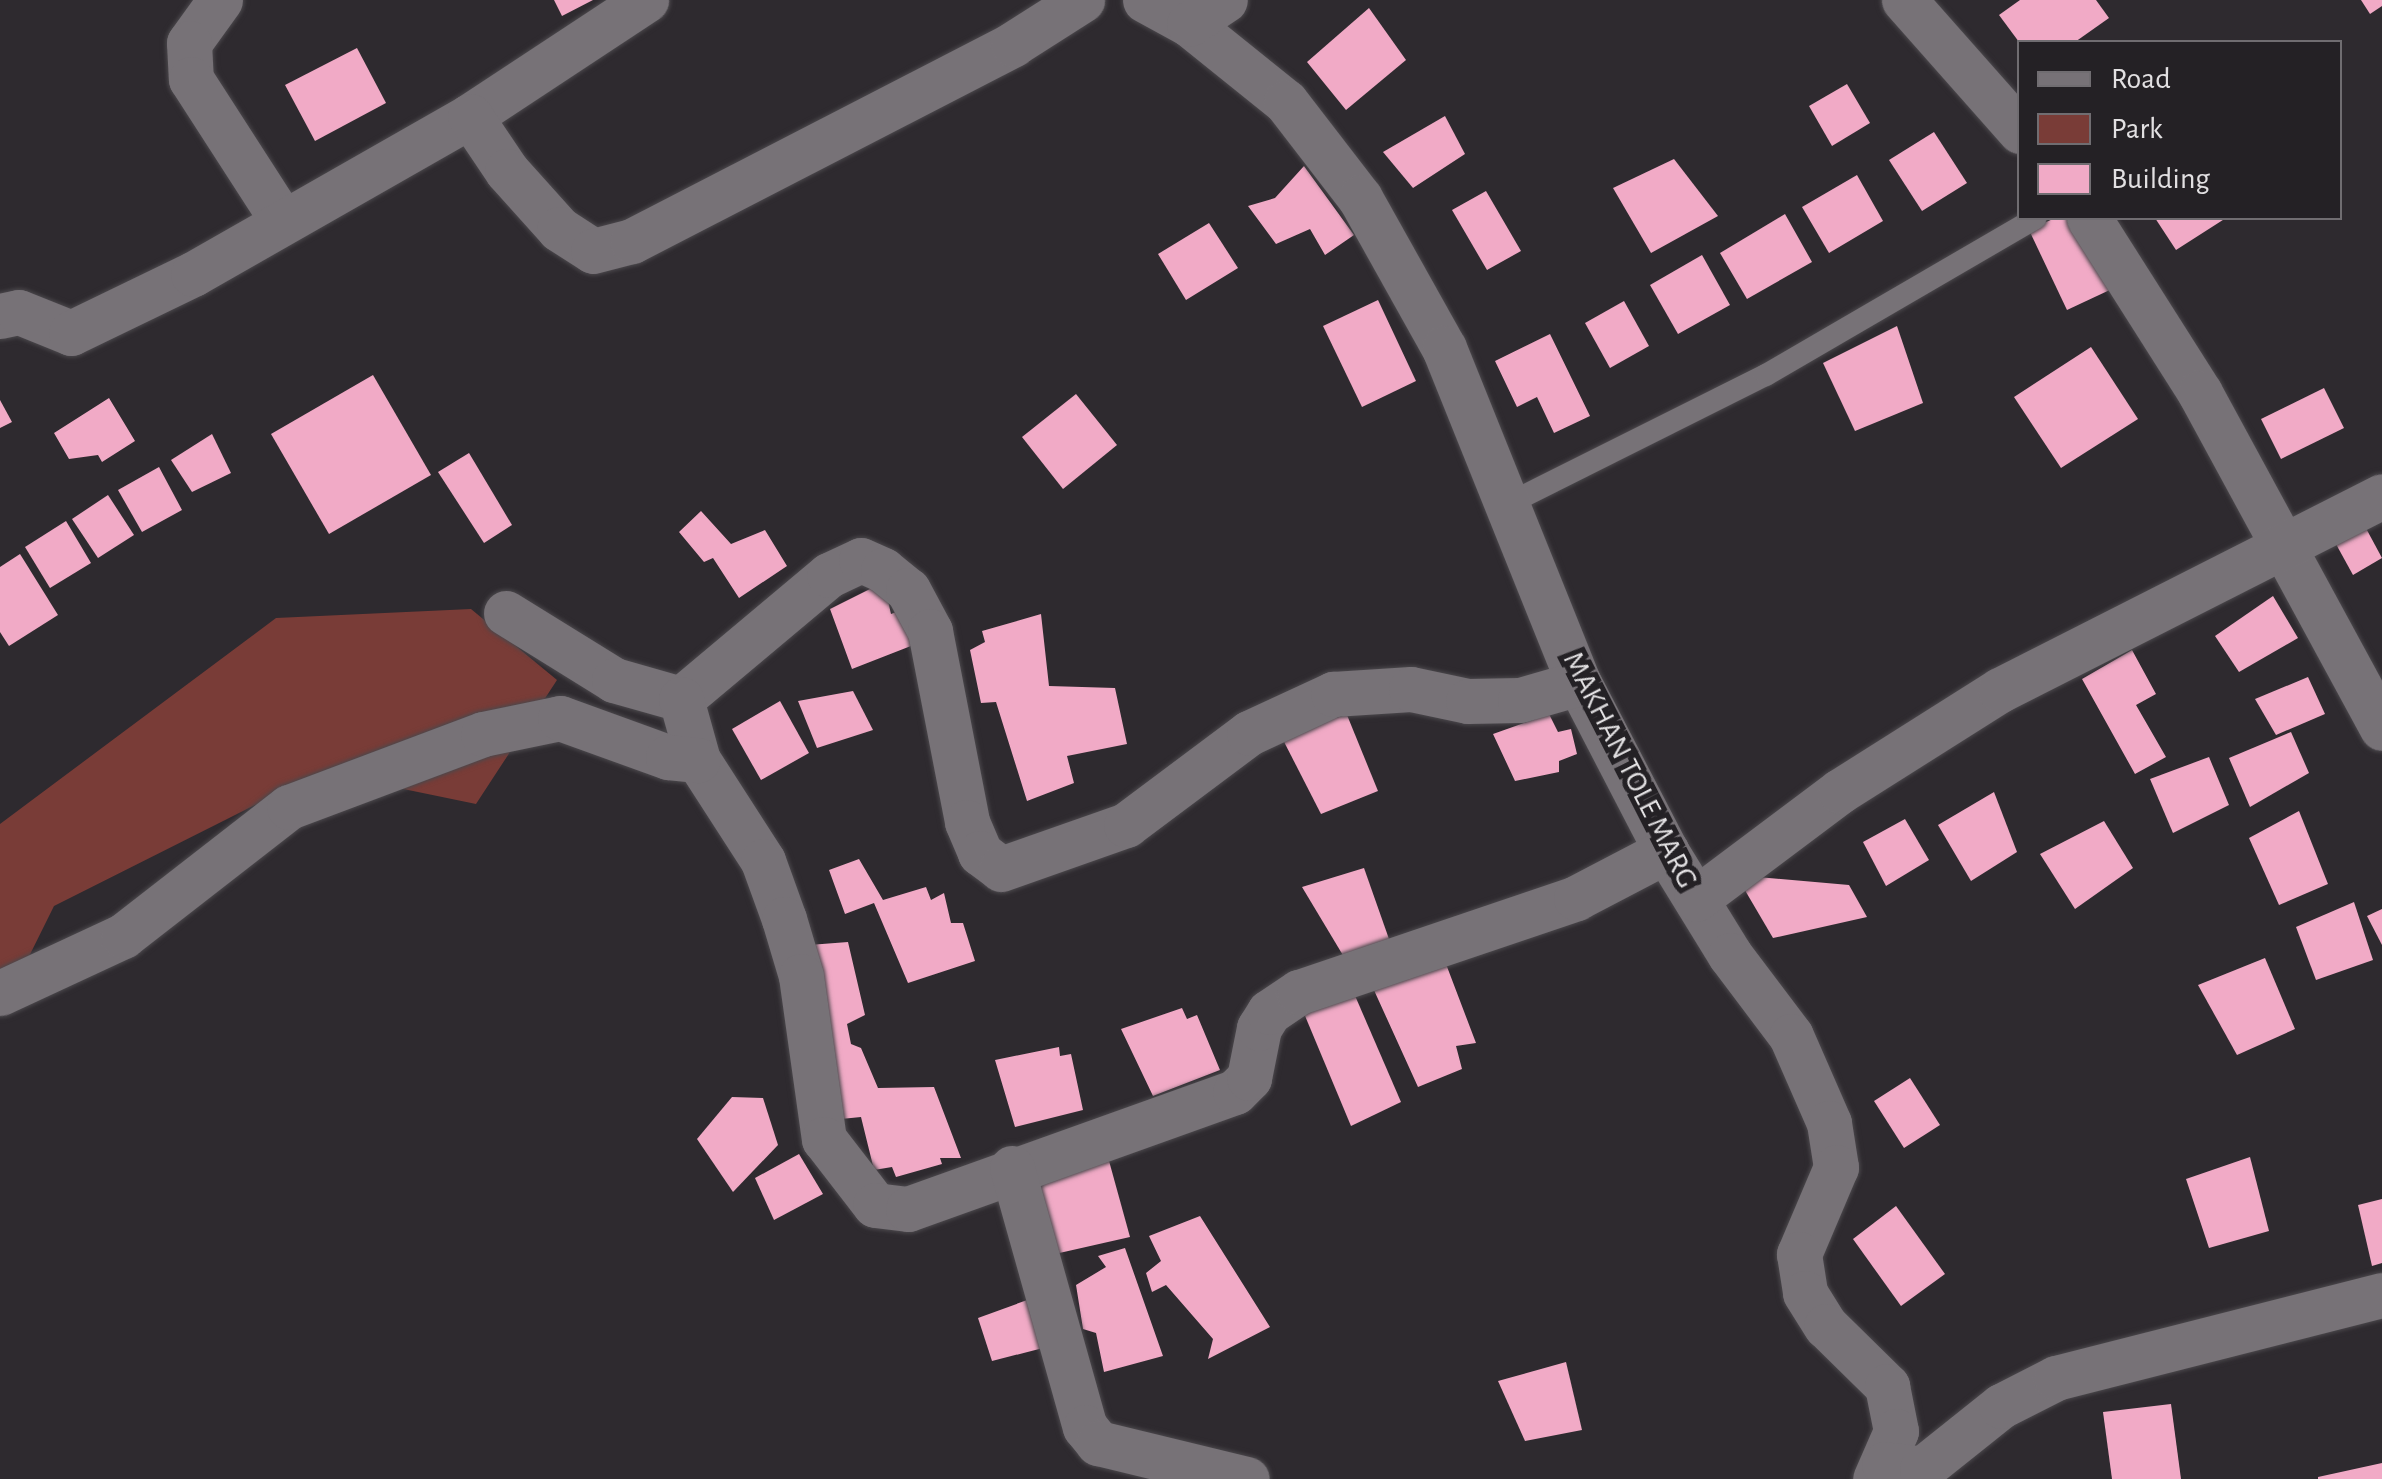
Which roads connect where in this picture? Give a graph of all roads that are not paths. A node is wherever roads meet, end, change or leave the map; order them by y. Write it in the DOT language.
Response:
graph roads {
  1 [pos="220,0"];
  2 [pos="646,0"];
  3 [pos="1082,0"];
  4 [pos="1145,0"];
  5 [pos="1904,0"];
  6 [pos="1207,12"];
  7 [pos="470,116"];
  8 [pos="2017,128"];
  9 [pos="2033,220"];
  10 [pos="2090,220"];
  11 [pos="283,222"];
  12 [pos="0,316"];
  13 [pos="2382,496"];
  14 [pos="1510,503"];
  15 [pos="2283,550"];
  16 [pos="506,613"];
  17 [pos="1580,683"];
  18 [pos="681,699"];
  19 [pos="2382,728"];
  20 [pos="698,760"];
  21 [pos="1666,851"];
  22 [pos="1696,898"];
  23 [pos="0,993"];
  24 [pos="1012,1168"];
  25 [pos="2382,1295"];
  26 [pos="1879,1472"];
  27 [pos="1247,1479"];
  1 -- 11 [label="street"];
  2 -- 7 [label="street"];
  3 -- 7 [label="street"];
  4 -- 6 [label="street, MAKHAN TOLE MARG"];
  5 -- 8 [label="street"];
  6 -- 14 [label="street, MAKHAN TOLE MARG"];
  7 -- 11 [label="street"];
  9 -- 14 [label="lane"];
  10 -- 15 [label="street"];
  11 -- 12 [label="street"];
  13 -- 15 [label="street"];
  14 -- 17 [label="street, MAKHAN TOLE MARG"];
  15 -- 19 [label="street"];
  15 -- 22 [label="street"];
  16 -- 18 [label="street"];
  17 -- 18 [label="street"];
  17 -- 21 [label="street, MAKHAN TOLE MARG"];
  18 -- 20 [label="street"];
  20 -- 23 [label="street"];
  20 -- 24 [label="street"];
  21 -- 22 [label="street, MAKHAN TOLE MARG"];
  21 -- 24 [label="street"];
  22 -- 26 [label="street, MAKHAN TOLE MARG"];
  24 -- 27 [label="street"];
  25 -- 26 [label="street"];
}
